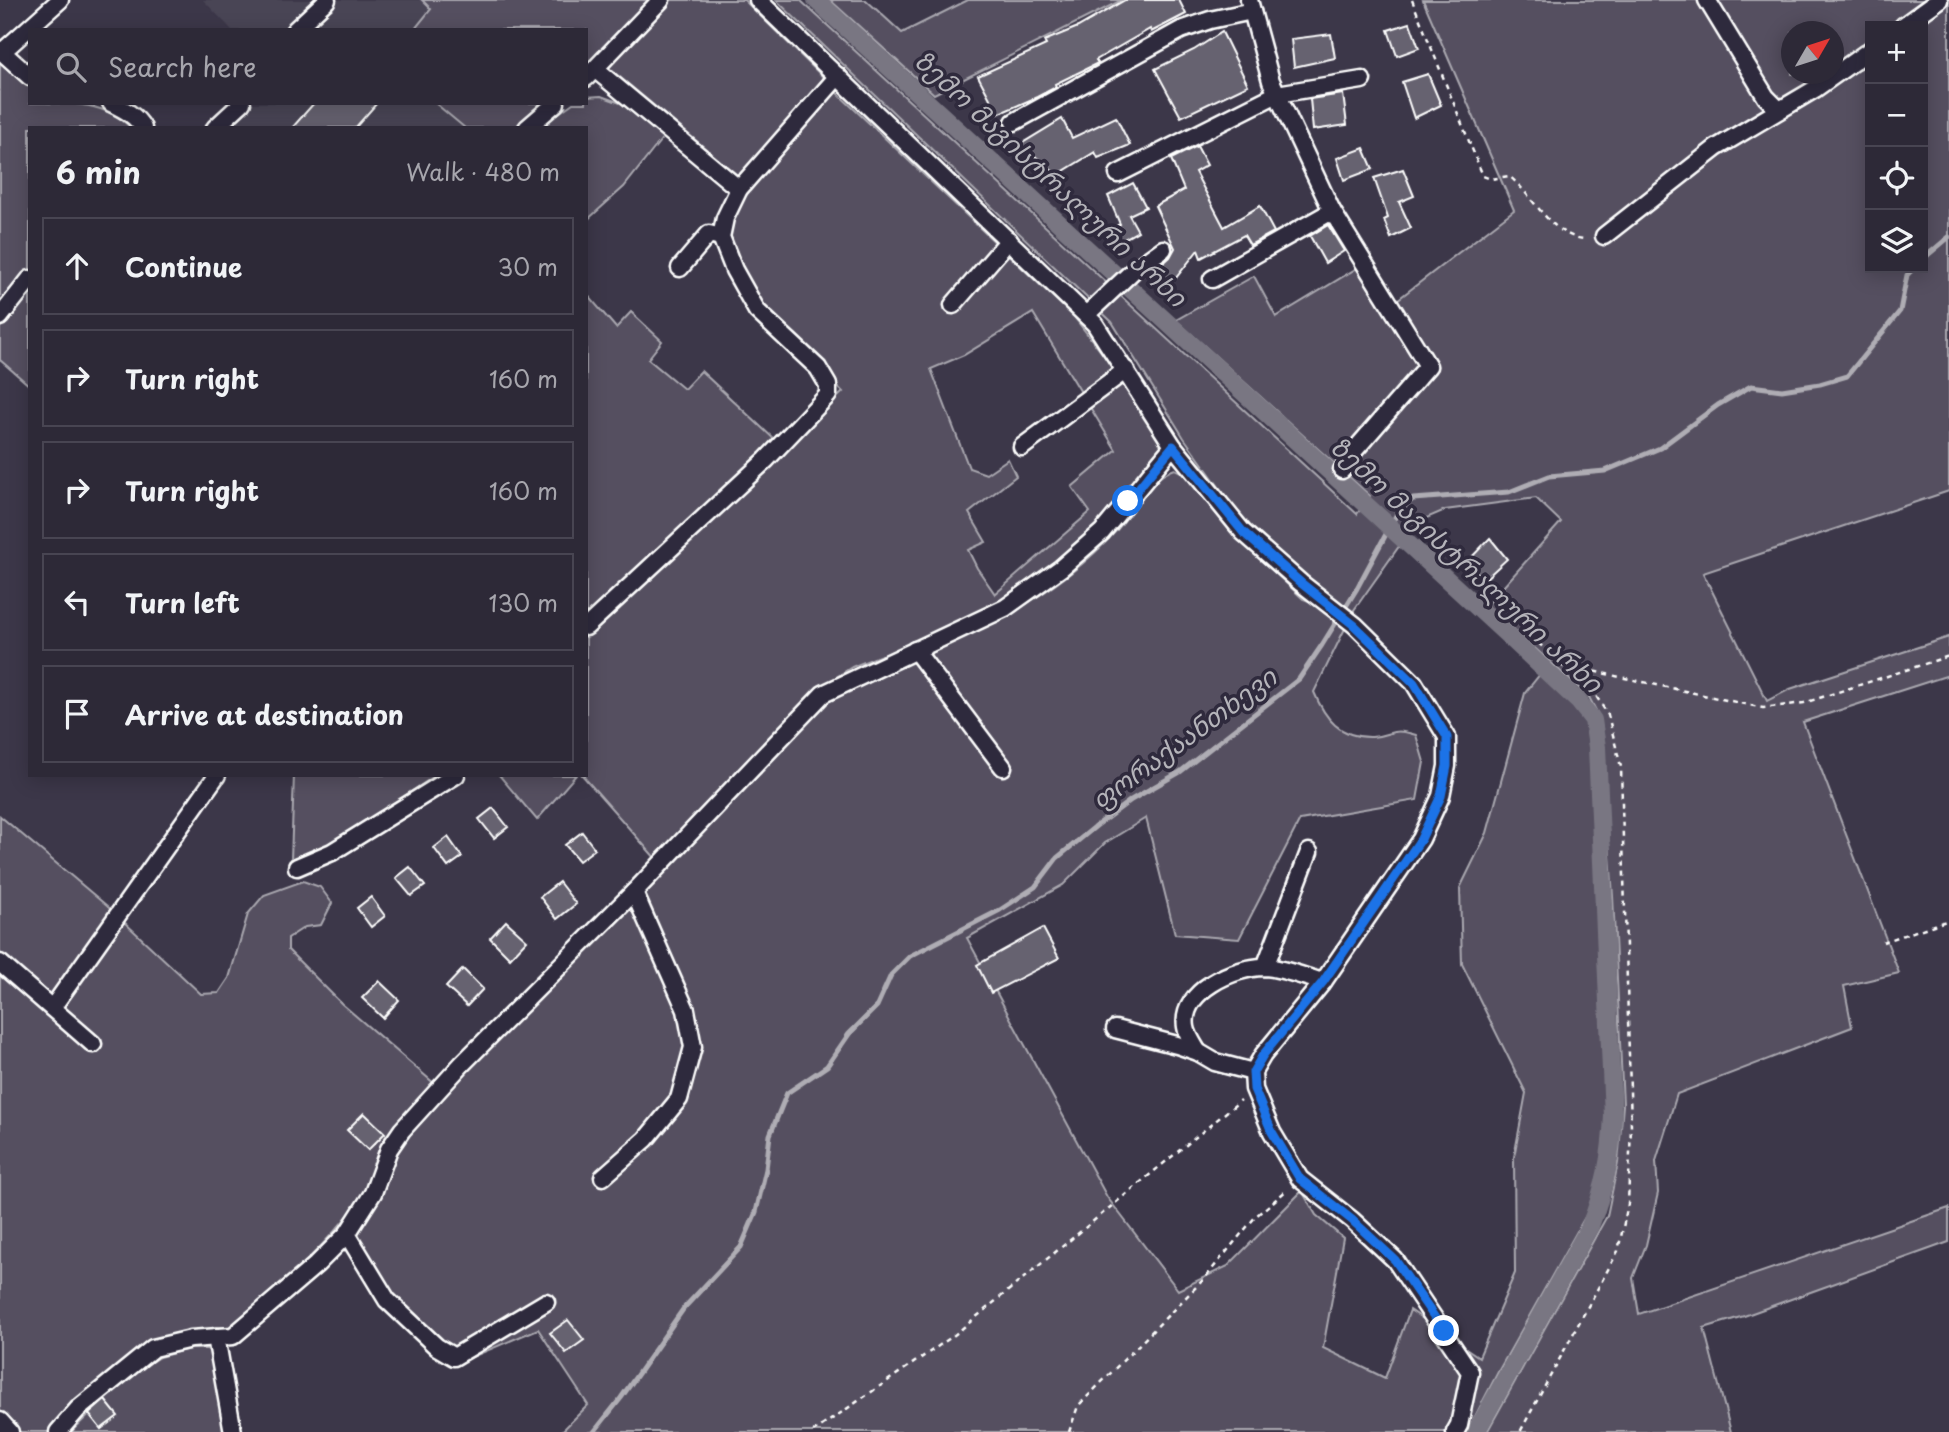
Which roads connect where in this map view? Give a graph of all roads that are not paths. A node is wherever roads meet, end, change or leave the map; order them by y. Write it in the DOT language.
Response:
graph roads {
  1 [pos="60,0"];
  2 [pos="327,0"];
  3 [pos="662,0"];
  4 [pos="758,0"];
  5 [pos="1707,0"];
  6 [pos="1939,0"];
  7 [pos="1251,6"];
  8 [pos="1909,21"];
  9 [pos="297,28"];
  10 [pos="1,51"];
  11 [pos="1865,54"];
  12 [pos="591,74"];
  13 [pos="27,76"];
  14 [pos="838,76"];
  15 [pos="1362,79"];
  16 [pos="1277,94"];
  17 [pos="115,105"];
  18 [pos="240,105"];
  19 [pos="554,105"];
  20 [pos="1779,110"];
  21 [pos="1014,122"];
  22 [pos="142,126"];
  23 [pos="217,126"];
  24 [pos="529,126"];
  25 [pos="1118,174"];
  26 [pos="739,189"];
  27 [pos="1332,211"];
  28 [pos="1604,236"];
  29 [pos="721,237"];
  30 [pos="1009,240"];
  31 [pos="1163,249"];
  32 [pos="680,268"];
  33 [pos="1212,279"];
  34 [pos="28,282"];
  35 [pos="953,305"];
  36 [pos="1091,311"];
  37 [pos="0,317"];
  38 [pos="1126,370"];
  39 [pos="1173,446"];
  40 [pos="1021,447"];
  41 [pos="1342,470"];
  42 [pos="588,625"];
  43 [pos="915,650"];
  44 [pos="1003,767"];
  45 [pos="216,777"];
  46 [pos="453,777"];
  47 [pos="1309,852"];
  48 [pos="297,867"];
  49 [pos="634,892"];
  50 [pos="0,963"];
  51 [pos="1265,967"];
  52 [pos="1323,982"];
  53 [pos="52,1008"];
  54 [pos="1115,1029"];
  55 [pos="93,1044"];
  56 [pos="1198,1052"];
  57 [pos="1253,1072"];
  58 [pos="603,1177"];
  59 [pos="347,1234"];
  60 [pos="546,1302"];
  61 [pos="216,1337"];
  62 [pos="0,1421"];
  63 [pos="10,1432"];
  64 [pos="58,1432"];
  65 [pos="233,1432"];
  66 [pos="1455,1432"];
  1 -- 10 [label="street"];
  2 -- 9 [label="street"];
  3 -- 12 [label="street"];
  4 -- 14 [label="street"];
  5 -- 20 [label="street"];
  6 -- 8 [label="street"];
  7 -- 16 [label="street"];
  7 -- 21 [label="street"];
  10 -- 13 [label="street"];
  11 -- 20 [label="street"];
  12 -- 26 [label="street"];
  14 -- 26 [label="street"];
  14 -- 30 [label="street"];
  15 -- 16 [label="street"];
  16 -- 25 [label="street"];
  16 -- 27 [label="street"];
  17 -- 22 [label="street"];
  18 -- 23 [label="street"];
  19 -- 24 [label="street"];
  20 -- 28 [label="street"];
  26 -- 29 [label="street"];
  27 -- 33 [label="street"];
  27 -- 41 [label="street"];
  29 -- 32 [label="street"];
  29 -- 42 [label="street"];
  30 -- 35 [label="street"];
  30 -- 36 [label="street"];
  31 -- 36 [label="street"];
  34 -- 37 [label="street"];
  36 -- 38 [label="street"];
  38 -- 39 [label="street"];
  38 -- 40 [label="street"];
  39 -- 43 [label="street"];
  39 -- 52 [label="street"];
  43 -- 44 [label="street"];
  43 -- 49 [label="street"];
  45 -- 53 [label="street"];
  46 -- 48 [label="street"];
  47 -- 51 [label="street"];
  49 -- 58 [label="street"];
  49 -- 59 [label="street"];
  50 -- 53 [label="street"];
  51 -- 52 [label="street"];
  51 -- 56 [label="street"];
  52 -- 57 [label="street"];
  53 -- 55 [label="street"];
  54 -- 56 [label="street"];
  56 -- 57 [label="street"];
  57 -- 66 [label="street"];
  59 -- 60 [label="street"];
  59 -- 61 [label="street"];
  61 -- 64 [label="street"];
  61 -- 65 [label="street"];
  62 -- 63 [label="street"];
}
